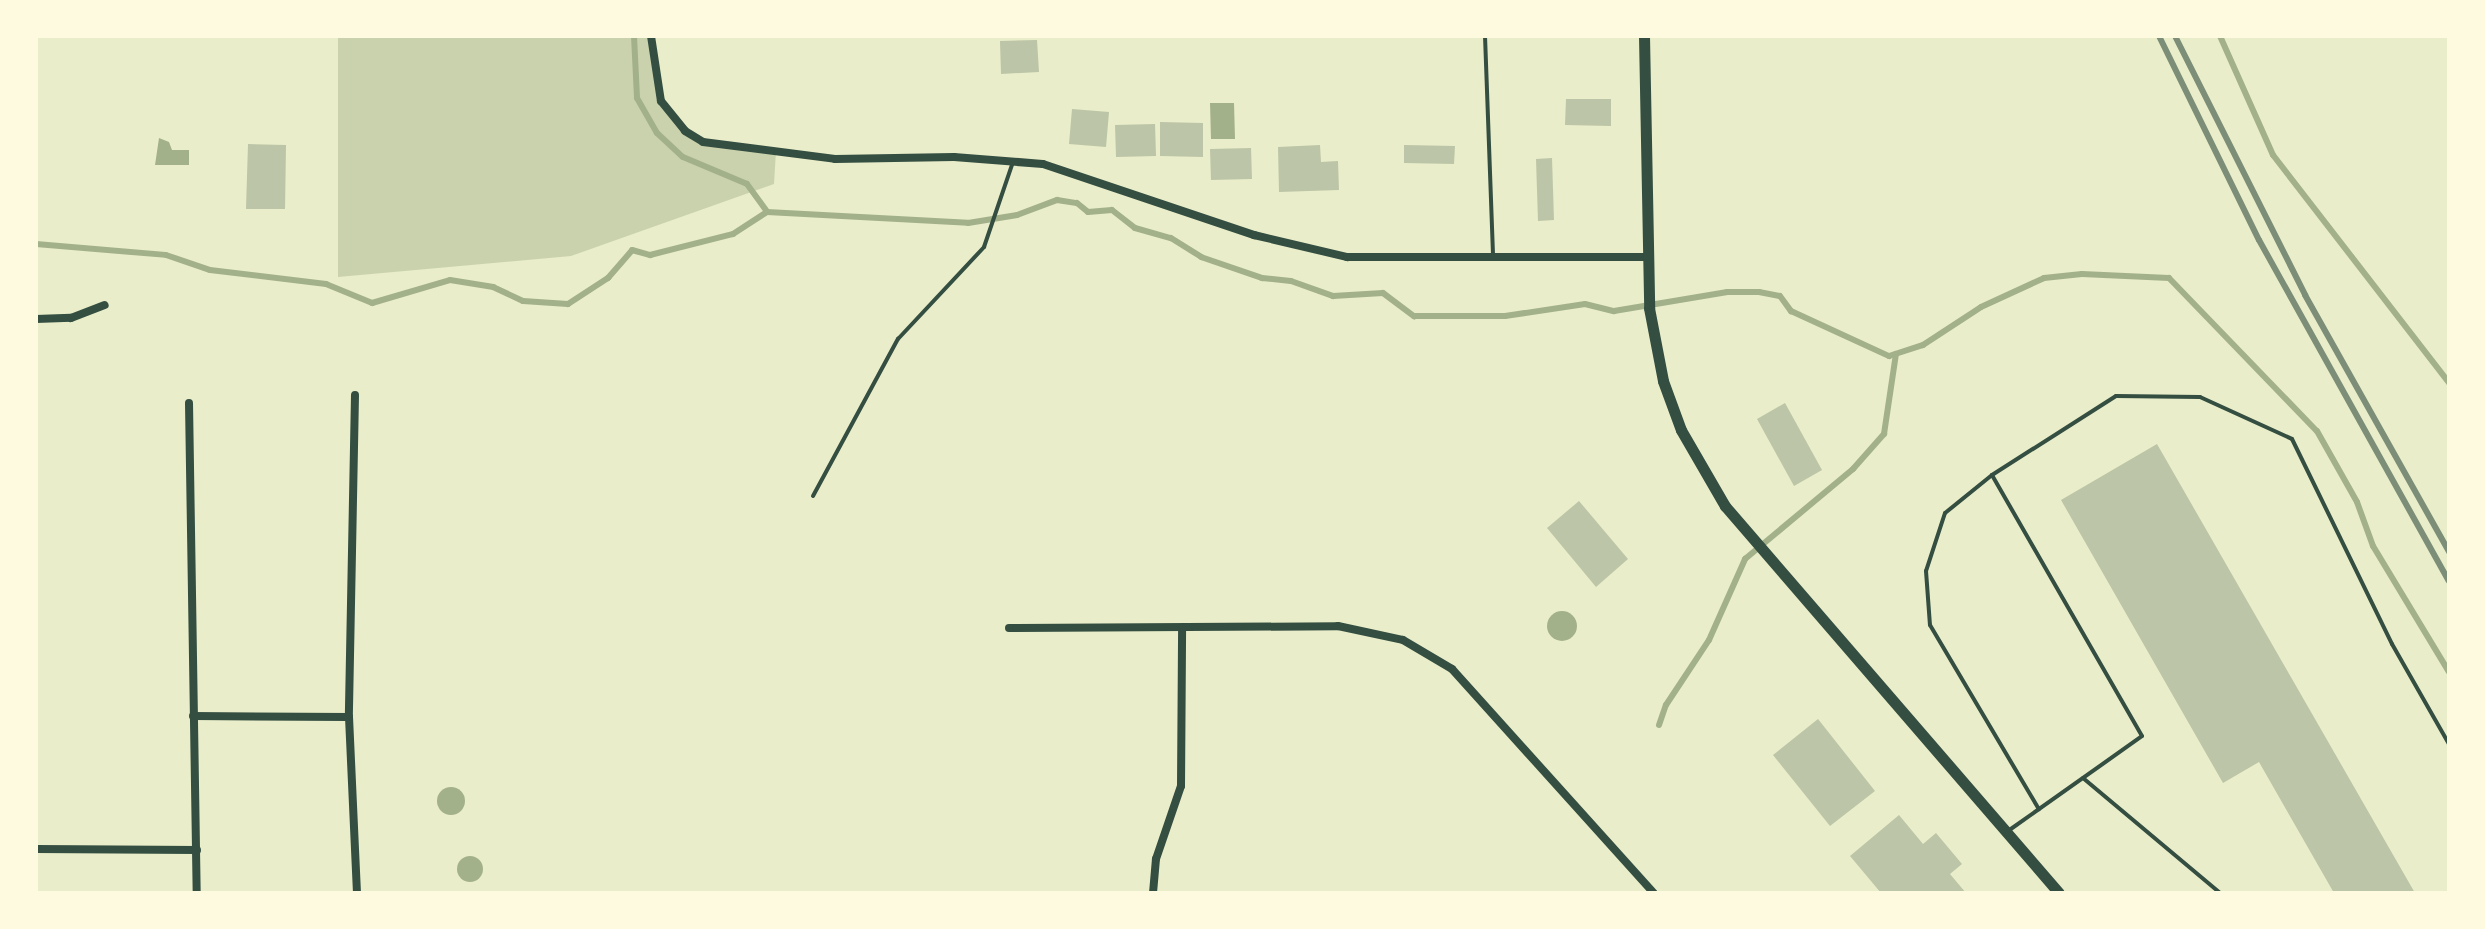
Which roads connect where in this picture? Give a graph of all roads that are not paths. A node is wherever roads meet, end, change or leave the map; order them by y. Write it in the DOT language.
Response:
graph roads {
  1 [pos="651,36"];
  2 [pos="1485,36"];
  3 [pos="1644,36"];
  4 [pos="1013,160"];
  5 [pos="1647,257"];
  6 [pos="1493,259"];
  7 [pos="105,305"];
  8 [pos="36,319"];
  9 [pos="355,395"];
  10 [pos="189,403"];
  11 [pos="1992,475"];
  12 [pos="813,496"];
  13 [pos="1009,628"];
  14 [pos="1182,628"];
  15 [pos="193,716"];
  16 [pos="349,717"];
  17 [pos="2449,744"];
  18 [pos="2083,778"];
  19 [pos="2039,809"];
  20 [pos="2006,832"];
  21 [pos="36,849"];
  22 [pos="197,850"];
  23 [pos="197,893"];
  24 [pos="357,893"];
  25 [pos="1153,893"];
  26 [pos="1654,893"];
  27 [pos="2059,893"];
  28 [pos="2220,893"];
  1 -- 4 [label="street"];
  2 -- 6 [label="lane"];
  3 -- 5 [label="street"];
  4 -- 6 [label="street"];
  4 -- 12 [label="lane"];
  5 -- 6 [label="street"];
  5 -- 20 [label="street"];
  7 -- 8 [label="street"];
  9 -- 16 [label="street"];
  10 -- 15 [label="street"];
  11 -- 17 [label="lane"];
  11 -- 18 [label="lane"];
  11 -- 19 [label="lane"];
  13 -- 14 [label="street"];
  14 -- 25 [label="street"];
  14 -- 26 [label="street"];
  15 -- 16 [label="street"];
  15 -- 22 [label="street"];
  16 -- 24 [label="street"];
  18 -- 19 [label="lane"];
  18 -- 28 [label="lane"];
  19 -- 20 [label="lane"];
  20 -- 27 [label="street"];
  21 -- 22 [label="street"];
  22 -- 23 [label="street"];
}
